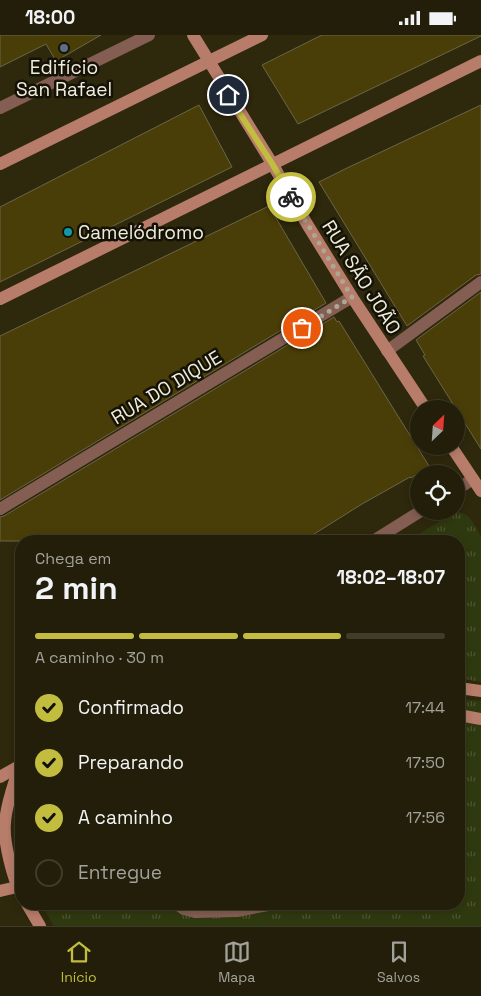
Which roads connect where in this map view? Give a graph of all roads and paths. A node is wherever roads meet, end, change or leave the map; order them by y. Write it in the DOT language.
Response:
graph roads {
  1 [pos="149,35"];
  2 [pos="192,35"];
  3 [pos="262,35"];
  4 [pos="209,61"];
  5 [pos="481,61"];
  6 [pos="0,107"];
  7 [pos="0,164"];
  8 [pos="273,165"];
  9 [pos="481,282"];
  10 [pos="352,297"];
  11 [pos="0,299"];
  12 [pos="387,351"];
  13 [pos="420,400"];
  14 [pos="458,455"];
  15 [pos="477,477"];
  16 [pos="465,484"];
  17 [pos="481,491"];
  18 [pos="0,509"];
  19 [pos="410,518"];
  20 [pos="384,535"];
  21 [pos="465,689"];
  22 [pos="481,691"];
  23 [pos="465,716"];
  24 [pos="481,719"];
  25 [pos="15,769"];
  26 [pos="0,777"];
  27 [pos="15,784"];
  28 [pos="15,873"];
  29 [pos="15,890"];
  30 [pos="0,891"];
  31 [pos="31,910"];
  32 [pos="188,910"];
  33 [pos="242,910"];
  34 [pos="40,926"];
  1 -- 6 [label="street"];
  2 -- 4 [label="main road, RUA SÃO JOÃO"];
  3 -- 4 [label="main road"];
  4 -- 7 [label="main road"];
  4 -- 8 [label="main road, RUA SÃO JOÃO"];
  5 -- 8 [label="main road"];
  8 -- 10 [label="main road, RUA SÃO JOÃO"];
  8 -- 11 [label="main road"];
  9 -- 12 [label="street"];
  10 -- 12 [label="main road, RUA SÃO JOÃO"];
  10 -- 18 [label="street, RUA DO DIQUE"];
  12 -- 13 [label="main road, RUA SÃO JOÃO"];
  14 -- 15 [label="main road"];
  15 -- 16 [label="street"];
  15 -- 17 [label="main road"];
  19 -- 20 [label="street"];
  21 -- 22 [label="main road"];
  23 -- 24 [label="main road"];
  25 -- 26 [label="main road"];
  27 -- 28 [label="main road"];
  29 -- 30 [label="main road"];
  31 -- 34 [label="main road"];
  32 -- 33 [label="street"];
}
